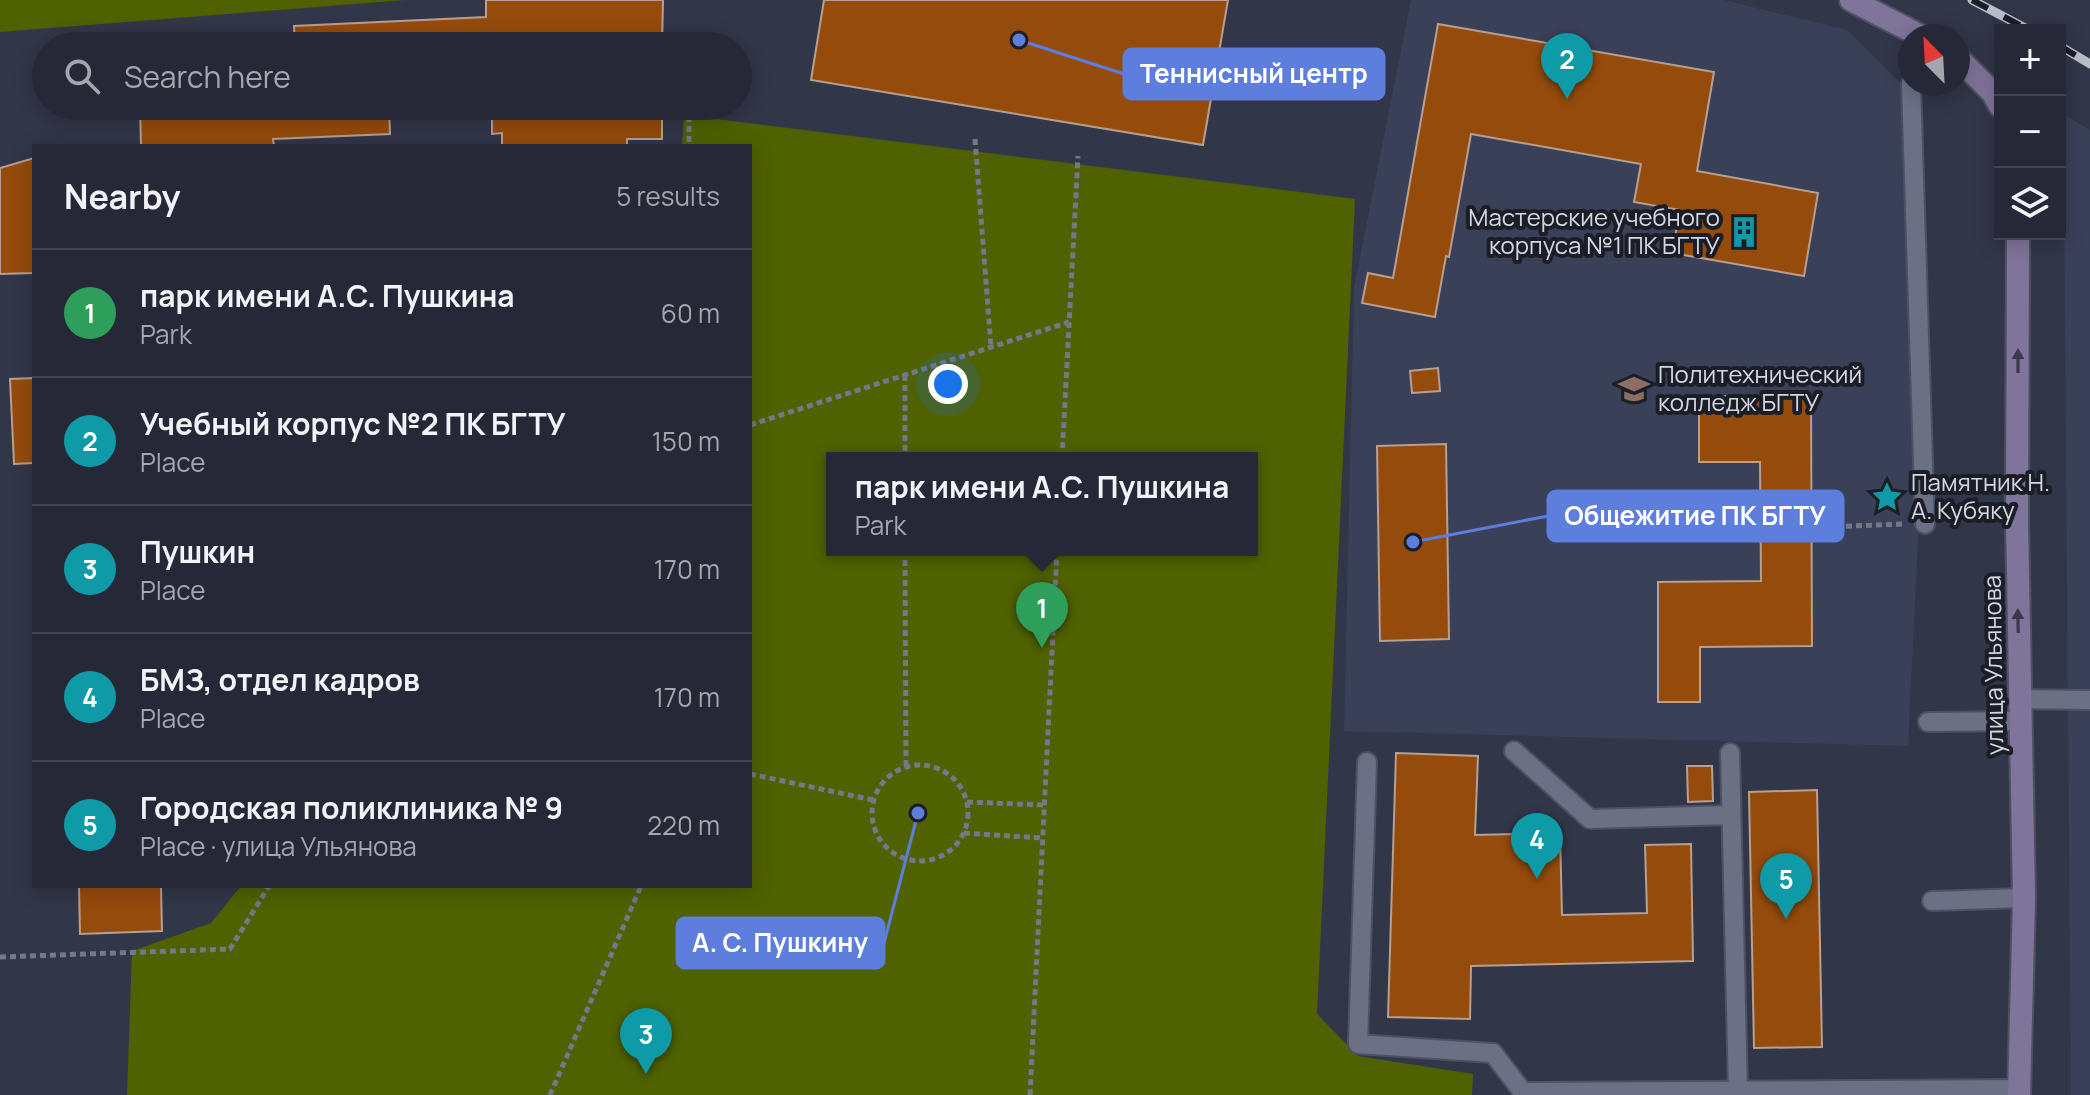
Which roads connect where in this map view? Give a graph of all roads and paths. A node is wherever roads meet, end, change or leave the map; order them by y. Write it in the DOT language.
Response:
graph roads {
  1 [pos="1851,0"];
  2 [pos="1898,28"];
  3 [pos="1970,70"];
  4 [pos="1911,96"];
  5 [pos="1995,96"];
  6 [pos="689,120"];
  7 [pos="975,139"];
  8 [pos="689,144"];
  9 [pos="1078,156"];
  10 [pos="2018,240"];
  11 [pos="1069,322"];
  12 [pos="991,347"];
  13 [pos="905,375"];
  14 [pos="752,424"];
  15 [pos="905,452"];
  16 [pos="1062,452"];
  17 [pos="1925,524"];
  18 [pos="1826,527"];
  19 [pos="905,556"];
  20 [pos="1057,556"];
  21 [pos="2090,700"];
  22 [pos="2020,710"];
  23 [pos="1928,722"];
  24 [pos="1514,751"];
  25 [pos="1730,753"];
  26 [pos="1367,762"];
  27 [pos="906,767"];
  28 [pos="752,774"];
  29 [pos="873,800"];
  30 [pos="967,802"];
  31 [pos="1045,805"];
  32 [pos="1731,815"];
  33 [pos="964,833"];
  34 [pos="1043,838"];
  35 [pos="268,888"];
  36 [pos="640,888"];
  37 [pos="2024,898"];
  38 [pos="1932,901"];
  39 [pos="0,957"];
  40 [pos="1738,1092"];
  41 [pos="2019,1092"];
  42 [pos="1525,1094"];
  43 [pos="550,1095"];
  44 [pos="1030,1095"];
  1 -- 2 [label="main road"];
  3 -- 5 [label="main road"];
  4 -- 17 [label="lane"];
  6 -- 8 [label="path"];
  7 -- 12 [label="path"];
  9 -- 11 [label="path"];
  22 -- 10 [label="main road, улица Ульянова, one-way"];
  11 -- 12 [label="path"];
  11 -- 16 [label="path"];
  12 -- 13 [label="path"];
  13 -- 14 [label="path"];
  13 -- 15 [label="path"];
  17 -- 18 [label="path"];
  19 -- 27 [label="path"];
  20 -- 31 [label="path"];
  21 -- 22 [label="lane"];
  22 -- 23 [label="lane"];
  22 -- 37 [label="main road, улица Ульянова"];
  24 -- 32 [label="lane"];
  25 -- 32 [label="lane"];
  26 -- 42 [label="lane"];
  27 -- 29 [label="path"];
  27 -- 30 [label="path"];
  28 -- 29 [label="path"];
  29 -- 33 [label="path"];
  30 -- 31 [label="path"];
  30 -- 33 [label="path"];
  31 -- 34 [label="path"];
  32 -- 40 [label="lane"];
  33 -- 34 [label="path"];
  34 -- 44 [label="path"];
  35 -- 39 [label="path"];
  36 -- 43 [label="path"];
  37 -- 38 [label="lane"];
  37 -- 41 [label="main road, улица Ульянова"];
  40 -- 41 [label="lane"];
  40 -- 42 [label="lane"];
}
